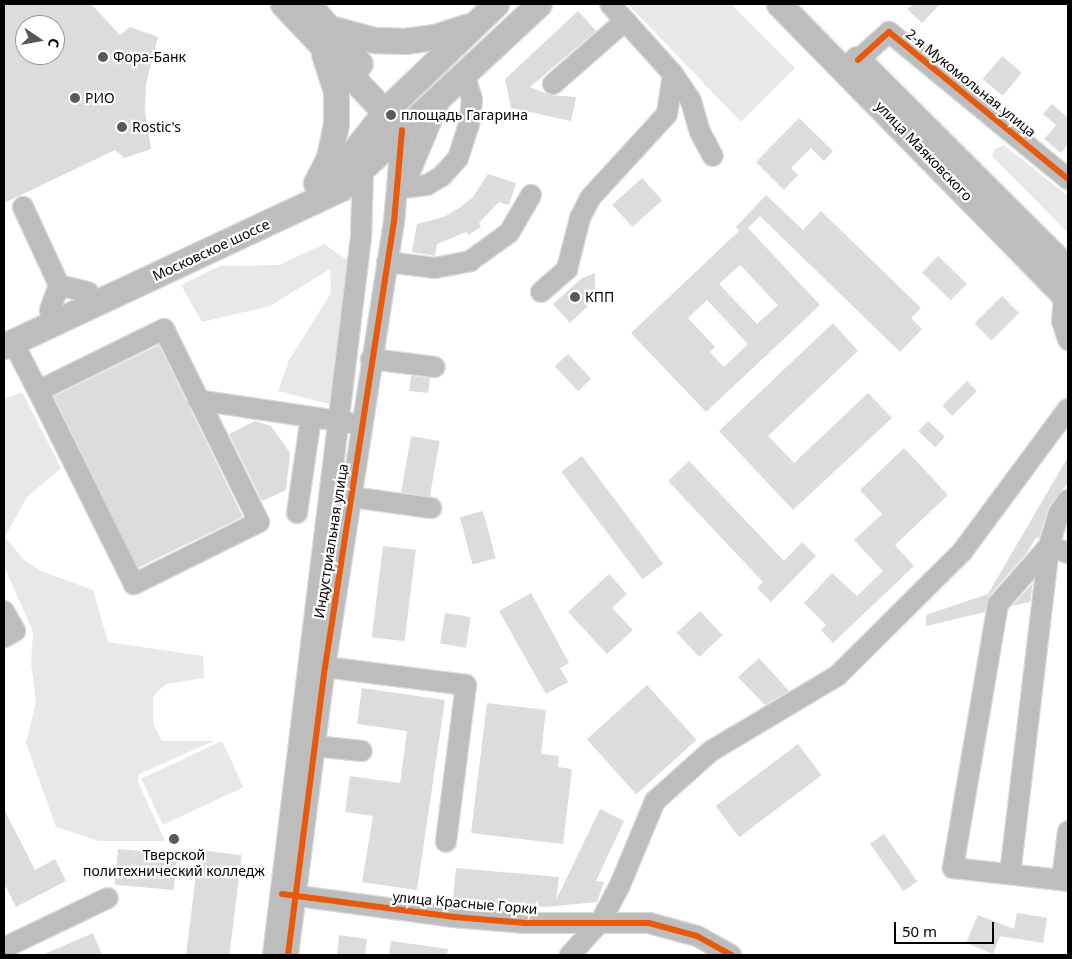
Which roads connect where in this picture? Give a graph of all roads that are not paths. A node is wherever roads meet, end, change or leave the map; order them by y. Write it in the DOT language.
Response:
graph roads {
  1 [pos="283,4"];
  2 [pos="308,4"];
  3 [pos="496,4"];
  4 [pos="539,4"];
  5 [pos="610,4"];
  6 [pos="779,4"];
  7 [pos="802,4"];
  8 [pos="625,21"];
  9 [pos="475,23"];
  10 [pos="324,35"];
  11 [pos="858,60"];
  12 [pos="464,74"];
  13 [pos="673,74"];
  14 [pos="553,84"];
  15 [pos="443,93"];
  16 [pos="388,109"];
  17 [pos="402,130"];
  18 [pos="367,155"];
  19 [pos="713,156"];
  20 [pos="1068,179"];
  21 [pos="401,183"];
  22 [pos="318,192"];
  23 [pos="531,195"];
  24 [pos="23,207"];
  25 [pos="362,219"];
  26 [pos="387,262"];
  27 [pos="1068,269"];
  28 [pos="59,286"];
  29 [pos="88,292"];
  30 [pos="540,292"];
  31 [pos="1066,297"];
  32 [pos="50,310"];
  33 [pos="7,340"];
  34 [pos="1068,340"];
  35 [pos="371,359"];
  36 [pos="434,368"];
  37 [pos="38,392"];
  38 [pos="198,400"];
  39 [pos="1068,410"];
  40 [pos="311,417"];
  41 [pos="339,421"];
  42 [pos="362,424"];
  43 [pos="351,497"];
  44 [pos="431,508"];
  45 [pos="1065,510"];
  46 [pos="297,512"];
  47 [pos="1049,546"];
  48 [pos="1068,553"];
  49 [pos="4,611"];
  50 [pos="4,637"];
  51 [pos="324,667"];
  52 [pos="315,746"];
  53 [pos="362,751"];
  54 [pos="1068,831"];
  55 [pos="446,842"];
  56 [pos="1010,874"];
  57 [pos="1065,880"];
  58 [pos="289,895"];
  59 [pos="108,898"];
  60 [pos="601,921"];
  61 [pos="4,948"];
  62 [pos="273,955"];
  63 [pos="288,955"];
  64 [pos="570,955"];
  65 [pos="731,955"];
  1 -- 10 [label="main road"];
  2 -- 10 [label="main road"];
  3 -- 9 [label="main road"];
  4 -- 12 [label="main road"];
  5 -- 8 [label="street"];
  6 -- 31 [label="main road, улица Маяковского"];
  7 -- 11 [label="main road, улица Маяковского"];
  8 -- 13 [label="street"];
  8 -- 14 [label="street"];
  9 -- 10 [label="main road"];
  9 -- 16 [label="main road"];
  10 -- 16 [label="main road"];
  10 -- 18 [label="main road"];
  10 -- 22 [label="main road"];
  11 -- 20 [label="street, 2-я Мукомольная улица"];
  11 -- 27 [label="main road, улица Маяковского"];
  12 -- 15 [label="main road"];
  12 -- 21 [label="street"];
  13 -- 19 [label="street"];
  13 -- 30 [label="street"];
  15 -- 17 [label="main road"];
  15 -- 21 [label="street, Индустриальная улица"];
  16 -- 17 [label="main road"];
  16 -- 18 [label="main road"];
  17 -- 18 [label="main road"];
  17 -- 21 [label="street, Индустриальная улица"];
  18 -- 21 [label="street"];
  18 -- 22 [label="main road"];
  18 -- 25 [label="street, Индустриальная улица"];
  21 -- 26 [label="street, Индустриальная улица"];
  22 -- 25 [label="street"];
  22 -- 29 [label="main road, Московское шоссе"];
  22 -- 33 [label="main road, Московское шоссе"];
  23 -- 26 [label="street"];
  24 -- 28 [label="street"];
  25 -- 41 [label="street, Индустриальная улица"];
  26 -- 35 [label="street, Индустриальная улица"];
  28 -- 29 [label="street"];
  28 -- 32 [label="street"];
  29 -- 32 [label="main road, Московское шоссе"];
  31 -- 34 [label="street"];
  32 -- 33 [label="main road, Московское шоссе"];
  33 -- 37 [label="street"];
  35 -- 36 [label="street"];
  35 -- 42 [label="street, Индустриальная улица"];
  37 -- 38 [label="street"];
  37 -- 38 [label="street"];
  38 -- 40 [label="street"];
  39 -- 60 [label="street"];
  40 -- 41 [label="street"];
  40 -- 46 [label="street"];
  41 -- 42 [label="street"];
  41 -- 58 [label="street, Индустриальная улица"];
  42 -- 43 [label="street, Индустриальная улица"];
  43 -- 44 [label="street"];
  43 -- 51 [label="street, Индустриальная улица"];
  45 -- 47 [label="street"];
  47 -- 48 [label="street"];
  47 -- 56 [label="street"];
  47 -- 56 [label="street"];
  49 -- 50 [label="street"];
  51 -- 52 [label="street, Индустриальная улица"];
  51 -- 55 [label="street"];
  52 -- 53 [label="street"];
  52 -- 58 [label="street, Индустриальная улица"];
  54 -- 57 [label="street"];
  56 -- 57 [label="street"];
  58 -- 60 [label="street, улица Красные Горки"];
  58 -- 62 [label="street, Индустриальная улица"];
  58 -- 63 [label="street, Индустриальная улица"];
  59 -- 61 [label="street"];
  60 -- 64 [label="street"];
  60 -- 65 [label="street, улица Красные Горки"];
}
